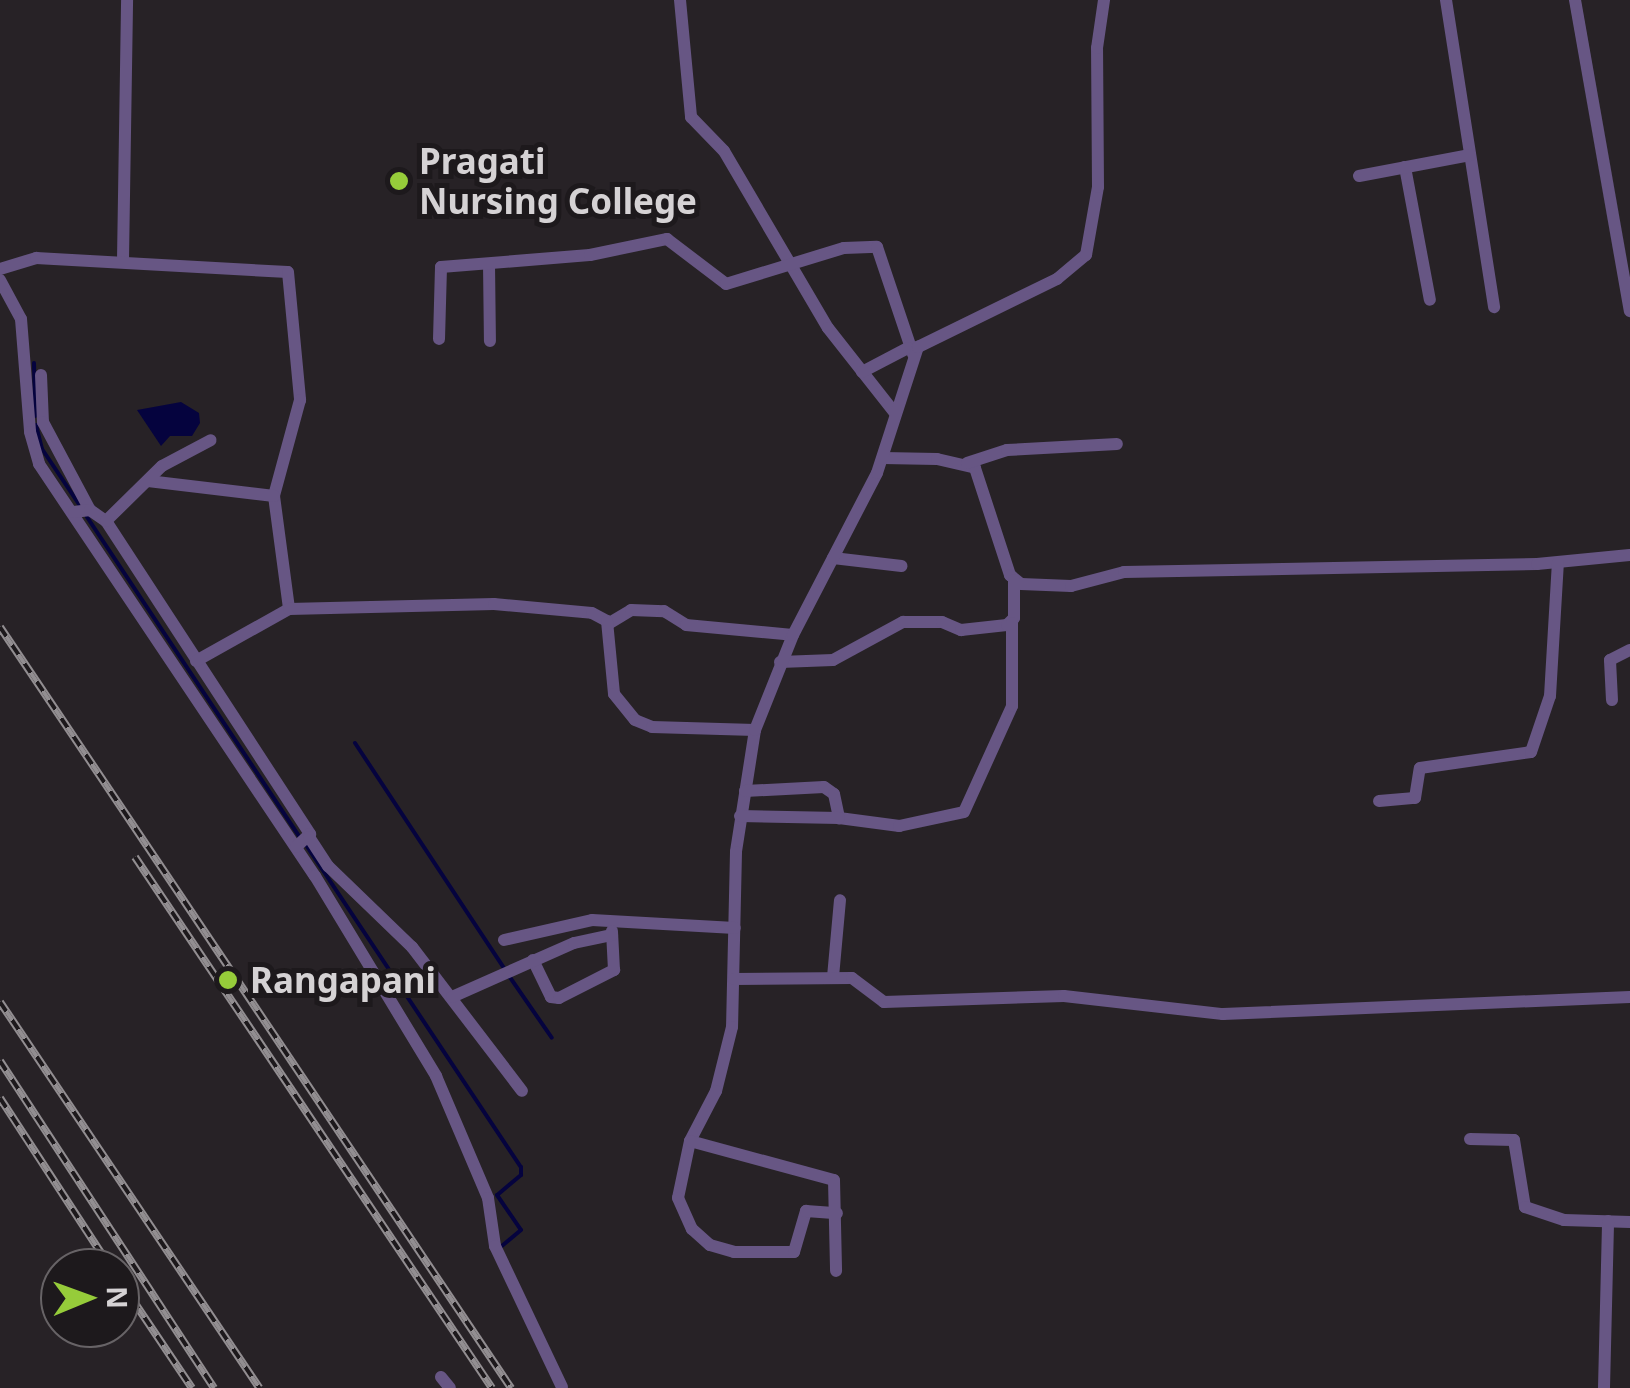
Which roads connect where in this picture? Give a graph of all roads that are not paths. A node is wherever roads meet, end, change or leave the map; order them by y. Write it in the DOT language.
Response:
graph roads {
  1 [pos="127,0"];
  2 [pos="680,0"];
  3 [pos="1104,0"];
  4 [pos="1446,0"];
  5 [pos="1575,0"];
  6 [pos="1470,155"];
  7 [pos="1405,168"];
  8 [pos="1359,176"];
  9 [pos="124,260"];
  10 [pos="792,263"];
  11 [pos="490,264"];
  12 [pos="0,269"];
  13 [pos="0,280"];
  14 [pos="1430,300"];
  15 [pos="1494,307"];
  16 [pos="1630,310"];
  17 [pos="439,339"];
  18 [pos="490,341"];
  19 [pos="911,351"];
  20 [pos="862,372"];
  21 [pos="41,376"];
  22 [pos="895,413"];
  23 [pos="211,440"];
  24 [pos="1117,444"];
  25 [pos="883,458"];
  26 [pos="966,463"];
  27 [pos="148,482"];
  28 [pos="274,496"];
  29 [pos="90,510"];
  30 [pos="74,512"];
  31 [pos="106,521"];
  32 [pos="1630,555"];
  33 [pos="833,558"];
  34 [pos="1558,563"];
  35 [pos="902,566"];
  36 [pos="1014,580"];
  37 [pos="289,609"];
  38 [pos="1012,623"];
  39 [pos="608,624"];
  40 [pos="793,635"];
  41 [pos="1630,650"];
  42 [pos="196,661"];
  43 [pos="780,662"];
  44 [pos="1612,700"];
  45 [pos="755,730"];
  46 [pos="745,791"];
  47 [pos="1380,801"];
  48 [pos="740,816"];
  49 [pos="838,818"];
  50 [pos="304,842"];
  51 [pos="840,900"];
  52 [pos="735,928"];
  53 [pos="611,929"];
  54 [pos="504,940"];
  55 [pos="533,960"];
  56 [pos="833,977"];
  57 [pos="734,979"];
  58 [pos="452,997"];
  59 [pos="1630,997"];
  60 [pos="522,1091"];
  61 [pos="1470,1139"];
  62 [pos="690,1141"];
  63 [pos="836,1213"];
  64 [pos="1608,1221"];
  65 [pos="1630,1222"];
  66 [pos="836,1271"];
  67 [pos="562,1387"];
  68 [pos="1604,1388"];
  1 -- 9 [label="street"];
  2 -- 10 [label="street"];
  3 -- 19 [label="street"];
  4 -- 6 [label="street"];
  5 -- 16 [label="street"];
  6 -- 7 [label="street"];
  6 -- 15 [label="street"];
  7 -- 8 [label="street"];
  7 -- 14 [label="street"];
  9 -- 12 [label="street"];
  9 -- 28 [label="street"];
  10 -- 11 [label="street"];
  10 -- 19 [label="street"];
  10 -- 20 [label="street"];
  11 -- 17 [label="street"];
  11 -- 18 [label="street"];
  13 -- 30 [label="street"];
  19 -- 20 [label="street"];
  19 -- 22 [label="street"];
  20 -- 22 [label="street"];
  21 -- 29 [label="street"];
  22 -- 25 [label="street"];
  23 -- 27 [label="street"];
  24 -- 26 [label="street"];
  25 -- 26 [label="street"];
  25 -- 33 [label="street"];
  26 -- 36 [label="street"];
  27 -- 28 [label="street"];
  27 -- 31 [label="street"];
  28 -- 37 [label="street"];
  29 -- 30 [label="street"];
  29 -- 31 [label="street"];
  30 -- 50 [label="street"];
  31 -- 42 [label="street"];
  32 -- 34 [label="street"];
  33 -- 35 [label="street"];
  33 -- 40 [label="street"];
  34 -- 36 [label="street"];
  34 -- 47 [label="street"];
  36 -- 38 [label="street"];
  37 -- 39 [label="street"];
  37 -- 42 [label="street"];
  38 -- 43 [label="street"];
  38 -- 49 [label="street"];
  39 -- 40 [label="street"];
  39 -- 45 [label="street"];
  40 -- 43 [label="street"];
  41 -- 44 [label="street"];
  42 -- 50 [label="street"];
  43 -- 45 [label="street"];
  45 -- 46 [label="street"];
  46 -- 48 [label="street"];
  46 -- 49 [label="street"];
  48 -- 49 [label="street"];
  48 -- 52 [label="street"];
  50 -- 58 [label="street"];
  50 -- 67 [label="street"];
  51 -- 56 [label="street"];
  52 -- 53 [label="street"];
  52 -- 57 [label="street"];
  53 -- 54 [label="street"];
  53 -- 55 [label="street"];
  53 -- 55 [label="street"];
  55 -- 58 [label="street"];
  56 -- 57 [label="street"];
  56 -- 59 [label="street"];
  57 -- 62 [label="street"];
  58 -- 60 [label="street"];
  61 -- 64 [label="street"];
  62 -- 63 [label="street"];
  62 -- 63 [label="street"];
  63 -- 66 [label="street"];
  64 -- 65 [label="street"];
  64 -- 68 [label="street"];
}
